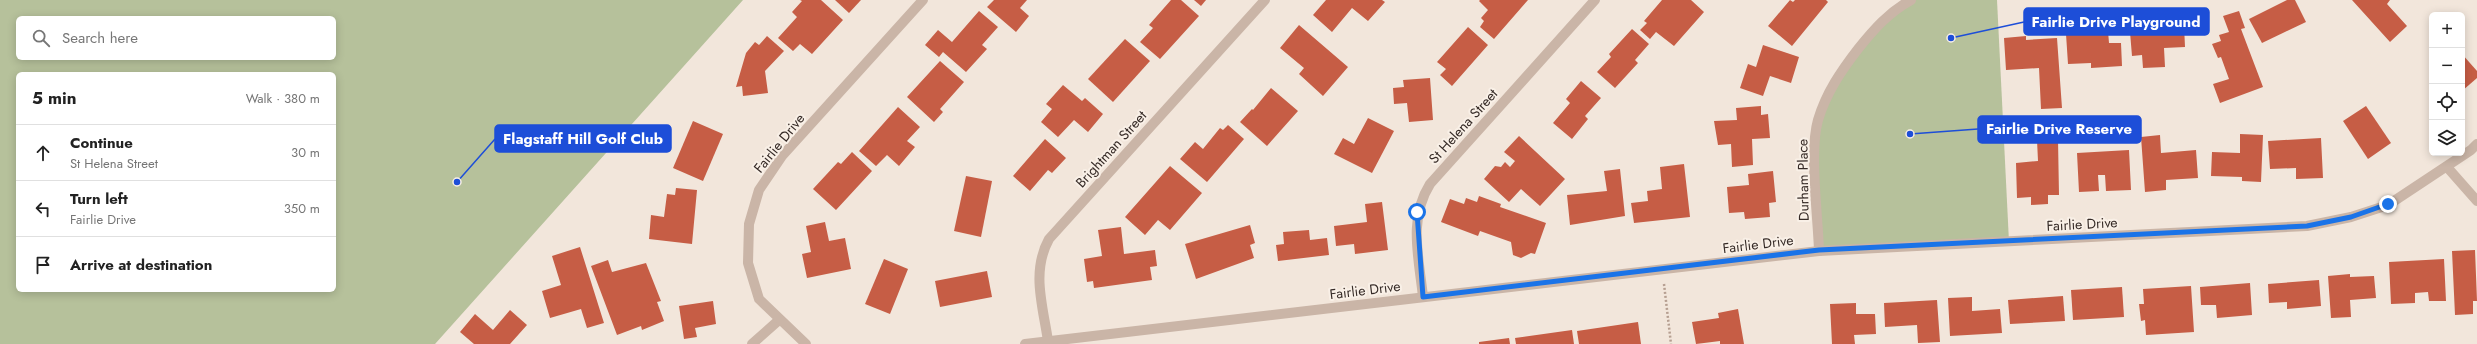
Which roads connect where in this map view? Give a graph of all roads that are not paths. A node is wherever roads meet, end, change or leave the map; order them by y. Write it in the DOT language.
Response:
graph roads {
  1 [pos="923,0"];
  2 [pos="1265,0"];
  3 [pos="1595,0"];
  4 [pos="1912,0"];
  5 [pos="2477,144"];
  6 [pos="2447,167"];
  7 [pos="2477,201"];
  8 [pos="1819,250"];
  9 [pos="1423,297"];
  10 [pos="779,320"];
  11 [pos="1048,341"];
  12 [pos="752,344"];
  13 [pos="806,344"];
  14 [pos="1025,344"];
  1 -- 10 [label="street, Fairlie Drive"];
  2 -- 11 [label="street, Brightman Street"];
  3 -- 9 [label="street, St Helena Street"];
  4 -- 8 [label="street, Durham Place"];
  5 -- 6 [label="street, Fairlie Drive"];
  6 -- 7 [label="street"];
  6 -- 8 [label="street, Fairlie Drive"];
  8 -- 9 [label="street, Fairlie Drive"];
  9 -- 11 [label="street, Fairlie Drive"];
  10 -- 12 [label="street"];
  10 -- 13 [label="street, Fairlie Drive"];
  11 -- 14 [label="street, Fairlie Drive"];
}
